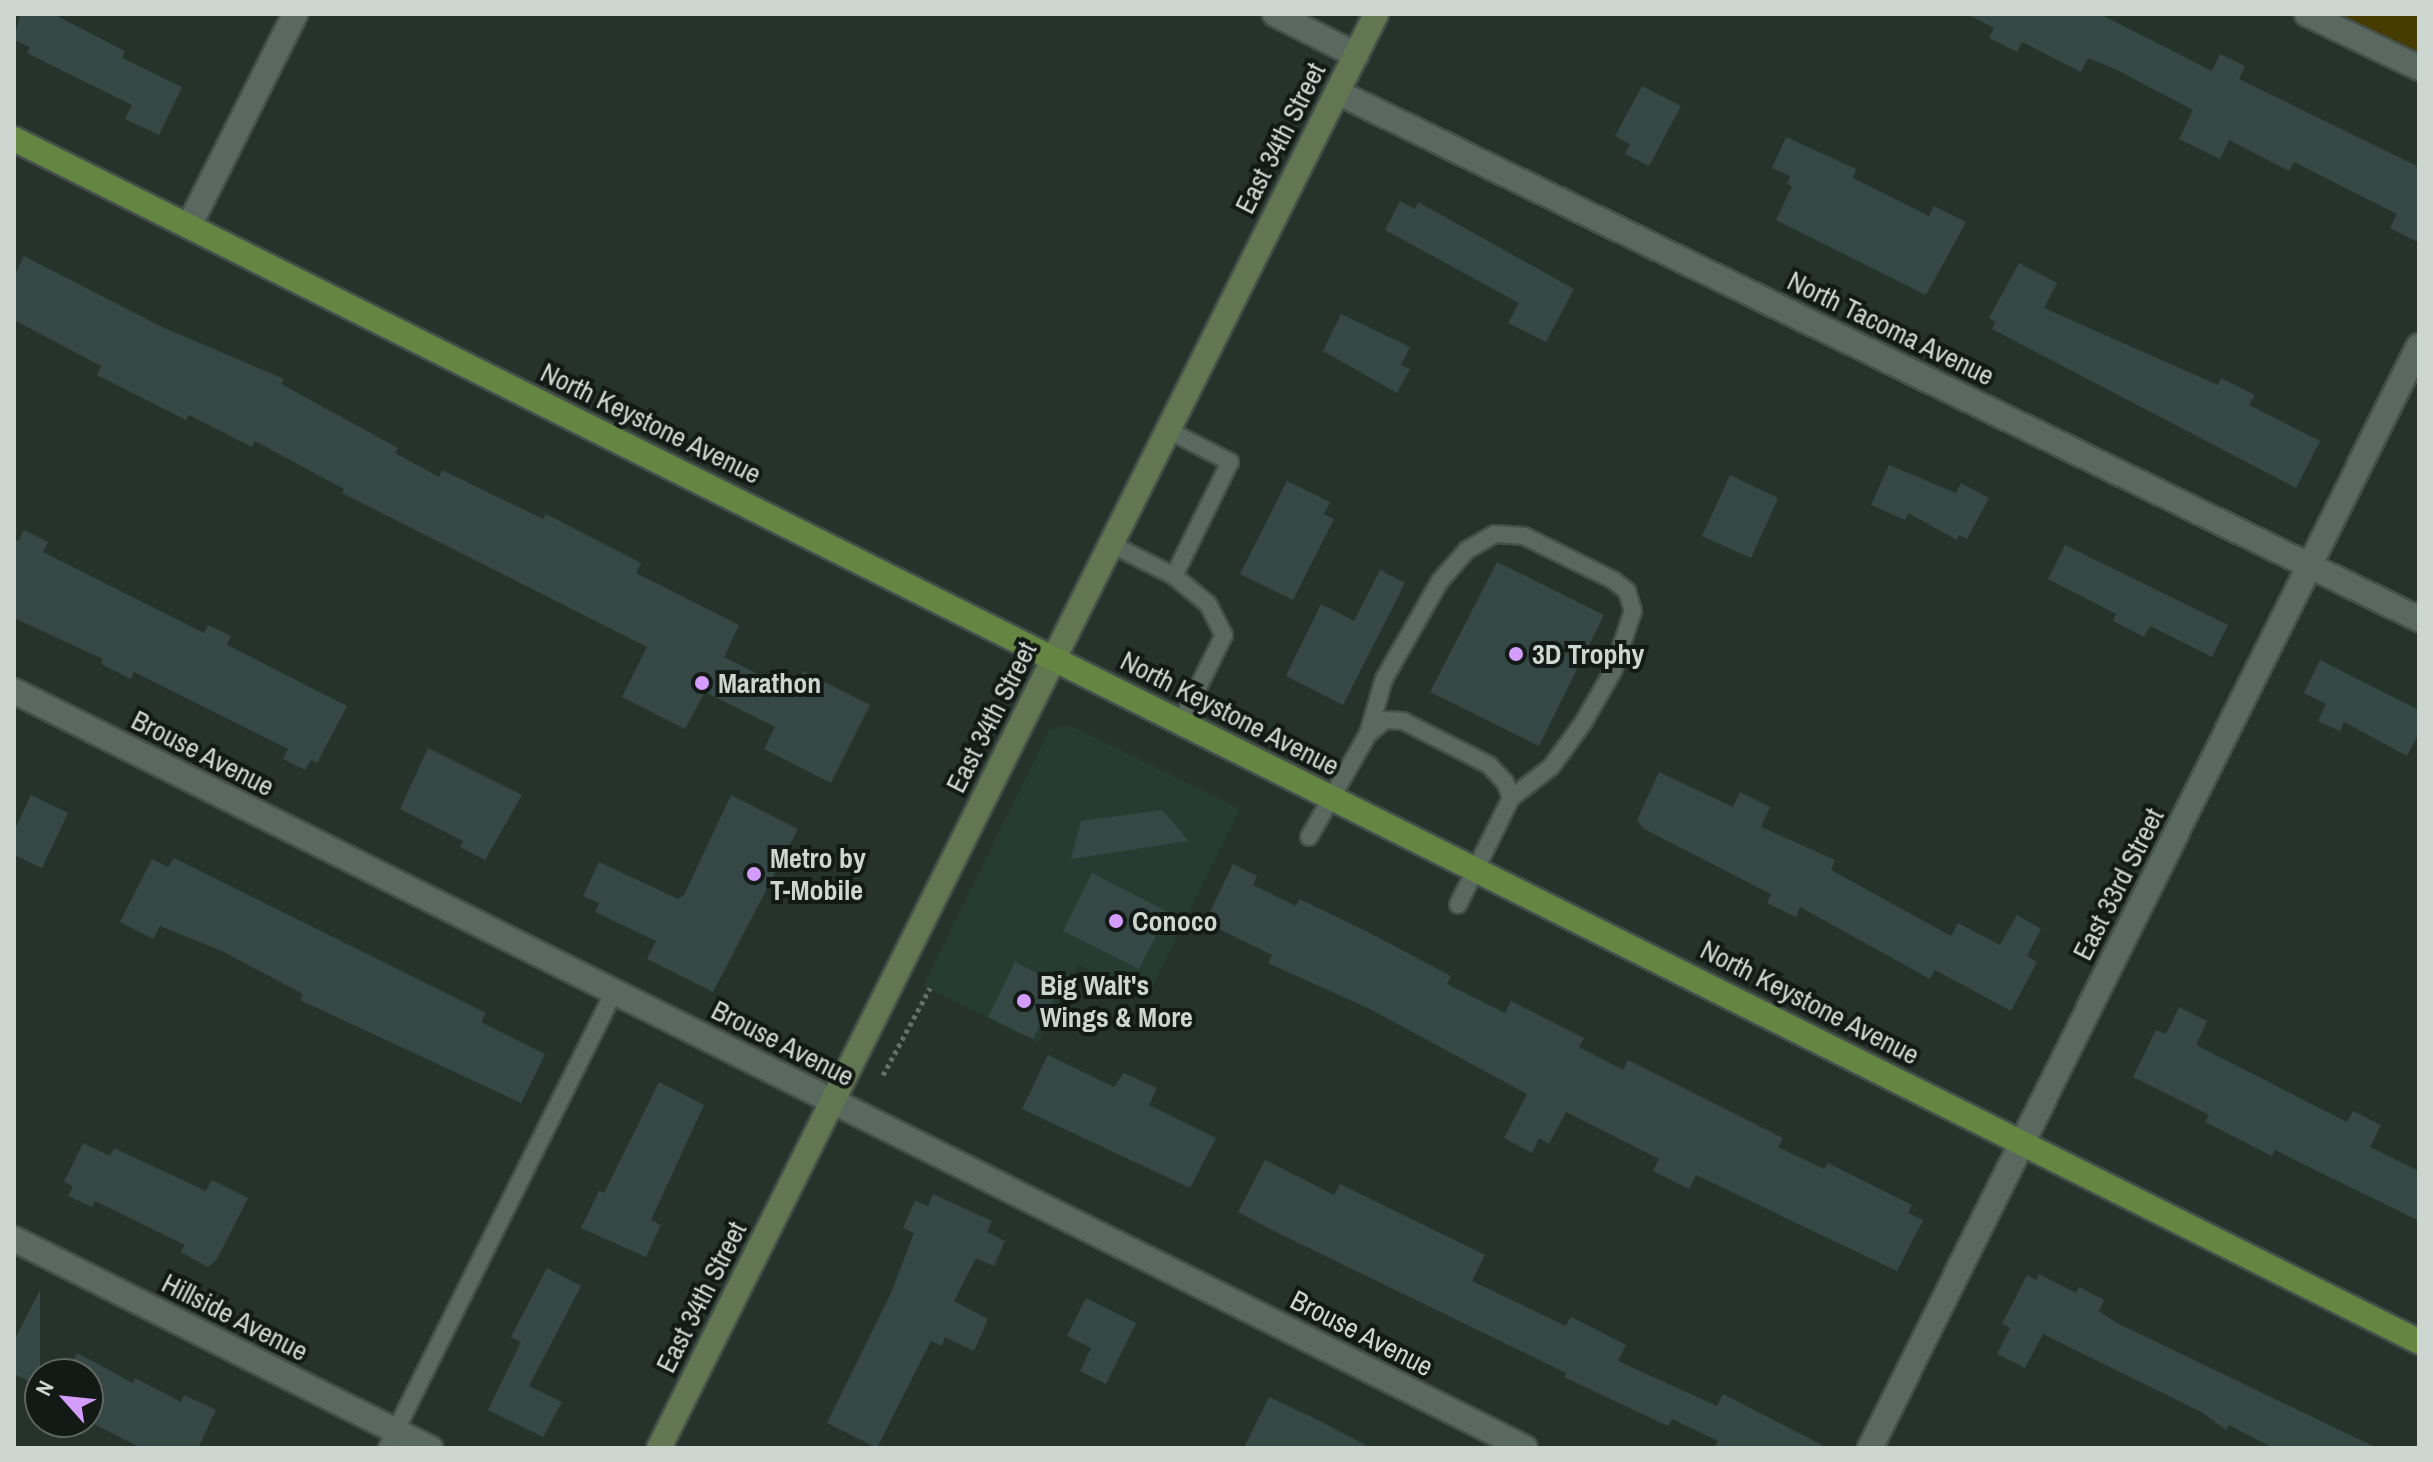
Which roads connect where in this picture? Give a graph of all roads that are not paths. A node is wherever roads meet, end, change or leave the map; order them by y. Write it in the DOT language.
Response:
graph roads {
  1 [pos="295,14"];
  2 [pos="1275,14"];
  3 [pos="1376,14"];
  4 [pos="2307,14"];
  5 [pos="1356,55"];
  6 [pos="2419,68"];
  7 [pos="1337,92"];
  8 [pos="14,139"];
  9 [pos="189,226"];
  10 [pos="2419,346"];
  11 [pos="1168,430"];
  12 [pos="1111,544"];
  13 [pos="2311,564"];
  14 [pos="1174,576"];
  15 [pos="2419,619"];
  16 [pos="1054,658"];
  17 [pos="14,691"];
  18 [pos="1181,722"];
  19 [pos="1368,734"];
  20 [pos="1332,797"];
  21 [pos="1511,798"];
  22 [pos="1309,837"];
  23 [pos="1476,869"];
  24 [pos="1458,905"];
  25 [pos="614,992"];
  26 [pos="832,1101"];
  27 [pos="2022,1142"];
  28 [pos="14,1239"];
  29 [pos="2419,1342"];
  30 [pos="391,1440"];
  31 [pos="430,1448"];
  32 [pos="659,1448"];
  33 [pos="1525,1448"];
  34 [pos="1870,1448"];
  1 -- 9 [label="street"];
  2 -- 5 [label="street"];
  3 -- 5 [label="main road, East 34th Street"];
  4 -- 6 [label="street"];
  5 -- 7 [label="main road, East 34th Street"];
  7 -- 11 [label="main road, East 34th Street"];
  7 -- 13 [label="street, North Tacoma Avenue"];
  8 -- 9 [label="main road, North Keystone Avenue"];
  9 -- 16 [label="main road, North Keystone Avenue"];
  10 -- 13 [label="street, East 33rd Street"];
  11 -- 12 [label="main road, East 34th Street"];
  11 -- 14 [label="lane"];
  12 -- 14 [label="lane"];
  12 -- 16 [label="main road, East 34th Street"];
  13 -- 15 [label="street, North Tacoma Avenue"];
  13 -- 27 [label="street, East 33rd Street"];
  14 -- 18 [label="lane"];
  16 -- 18 [label="main road, North Keystone Avenue"];
  16 -- 26 [label="main road, East 34th Street"];
  17 -- 25 [label="street, Brouse Avenue"];
  18 -- 20 [label="main road, North Keystone Avenue"];
  19 -- 20 [label="lane"];
  19 -- 21 [label="lane"];
  19 -- 21 [label="lane"];
  20 -- 22 [label="lane"];
  20 -- 23 [label="main road, North Keystone Avenue"];
  21 -- 23 [label="lane"];
  23 -- 24 [label="lane"];
  23 -- 27 [label="main road, North Keystone Avenue"];
  25 -- 26 [label="street, Brouse Avenue"];
  25 -- 30 [label="lane"];
  26 -- 32 [label="main road, East 34th Street"];
  26 -- 33 [label="street, Brouse Avenue"];
  27 -- 29 [label="main road, North Keystone Avenue"];
  27 -- 34 [label="street, East 33rd Street"];
  28 -- 30 [label="street, Hillside Avenue"];
  30 -- 31 [label="street, Hillside Avenue"];
}
